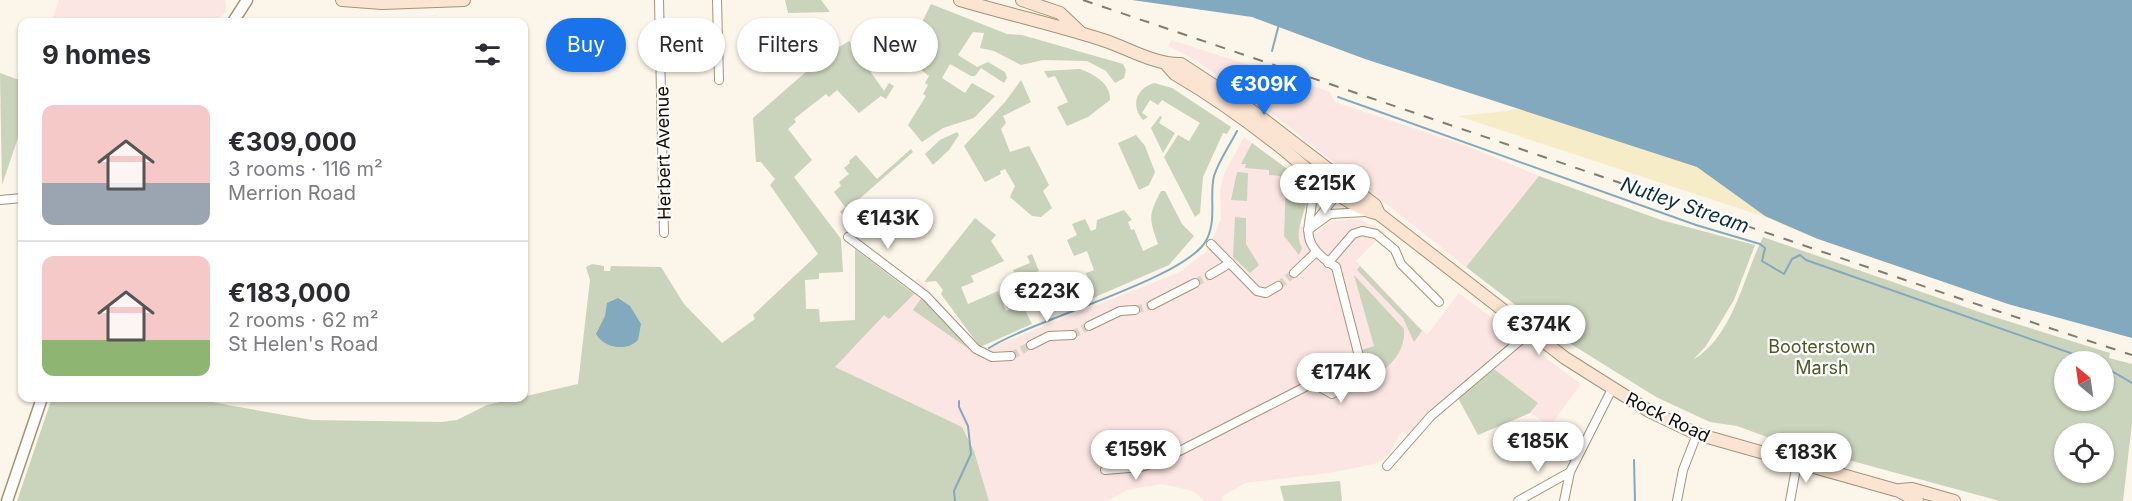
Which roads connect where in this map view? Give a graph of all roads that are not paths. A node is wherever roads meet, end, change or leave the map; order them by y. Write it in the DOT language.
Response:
graph roads {
  1 [pos="247,0"];
  2 [pos="342,0"];
  3 [pos="464,0"];
  4 [pos="659,0"];
  5 [pos="717,0"];
  6 [pos="1022,0"];
  7 [pos="966,1"];
  8 [pos="235,18"];
  9 [pos="1081,33"];
  10 [pos="1167,65"];
  11 [pos="719,80"];
  12 [pos="1301,163"];
  13 [pos="1342,188"];
  14 [pos="18,198"];
  15 [pos="0,200"];
  16 [pos="1374,213"];
  17 [pos="1308,230"];
  18 [pos="664,233"];
  19 [pos="848,237"];
  20 [pos="1211,244"];
  21 [pos="1315,253"];
  22 [pos="1230,263"];
  23 [pos="1329,263"];
  24 [pos="1294,273"];
  25 [pos="1210,275"];
  26 [pos="1195,283"];
  27 [pos="1278,286"];
  28 [pos="1439,302"];
  29 [pos="1152,305"];
  30 [pos="1135,310"];
  31 [pos="1089,327"];
  32 [pos="1530,332"];
  33 [pos="1072,335"];
  34 [pos="1031,345"];
  35 [pos="1011,356"];
  36 [pos="1612,389"];
  37 [pos="41,402"];
  38 [pos="1697,434"];
  39 [pos="1797,462"];
  40 [pos="1387,466"];
  41 [pos="1105,470"];
  42 [pos="1569,472"];
  43 [pos="1899,491"];
  44 [pos="7,501"];
  45 [pos="1518,501"];
  46 [pos="1564,501"];
  47 [pos="1677,501"];
  48 [pos="1791,501"];
  49 [pos="1917,501"];
  50 [pos="1954,501"];
  1 -- 8 [label="street"];
  2 -- 3 [label="main road"];
  4 -- 18 [label="street, Herbert Avenue"];
  5 -- 11 [label="street"];
  6 -- 9 [label="main road"];
  7 -- 9 [label="main road"];
  9 -- 10 [label="main road"];
  10 -- 12 [label="main road"];
  10 -- 13 [label="main road"];
  12 -- 13 [label="main road"];
  12 -- 17 [label="street"];
  13 -- 16 [label="main road, Rock Road"];
  13 -- 17 [label="street"];
  14 -- 15 [label="street"];
  16 -- 17 [label="street"];
  16 -- 32 [label="main road, Rock Road"];
  17 -- 21 [label="street"];
  19 -- 35 [label="street"];
  20 -- 22 [label="street"];
  21 -- 23 [label="street"];
  21 -- 24 [label="street"];
  22 -- 25 [label="street"];
  22 -- 27 [label="street"];
  23 -- 28 [label="street"];
  23 -- 41 [label="street"];
  26 -- 29 [label="street"];
  30 -- 31 [label="street"];
  32 -- 36 [label="main road, Rock Road"];
  32 -- 40 [label="street"];
  33 -- 34 [label="street"];
  36 -- 38 [label="main road, Rock Road"];
  36 -- 42 [label="street"];
  37 -- 44 [label="street"];
  38 -- 39 [label="main road, Rock Road"];
  38 -- 47 [label="street"];
  39 -- 43 [label="main road, Rock Road"];
  39 -- 48 [label="street"];
  42 -- 45 [label="street"];
  42 -- 46 [label="street"];
  43 -- 49 [label="main road, Rock Road"];
  43 -- 50 [label="main road, Rock Road"];
}
